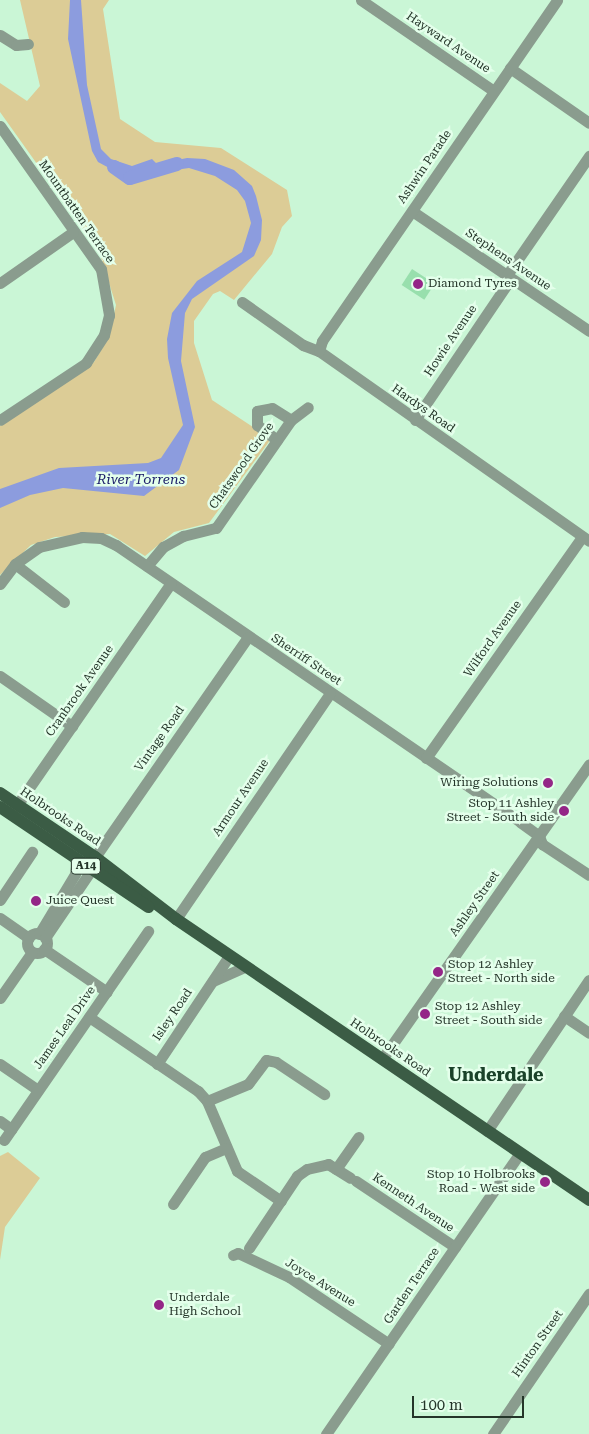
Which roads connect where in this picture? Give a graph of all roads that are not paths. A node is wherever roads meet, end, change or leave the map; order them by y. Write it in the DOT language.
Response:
graph roads {
  1 [pos="361,0"];
  2 [pos="558,0"];
  3 [pos="0,34"];
  4 [pos="28,44"];
  5 [pos="510,68"];
  6 [pos="494,91"];
  7 [pos="589,123"];
  8 [pos="0,126"];
  9 [pos="589,156"];
  10 [pos="412,211"];
  11 [pos="73,232"];
  12 [pos="509,277"];
  13 [pos="0,283"];
  14 [pos="242,302"];
  15 [pos="589,331"];
  16 [pos="319,351"];
  17 [pos="308,407"];
  18 [pos="0,420"];
  19 [pos="291,420"];
  20 [pos="414,420"];
  21 [pos="277,440"];
  22 [pos="586,539"];
  23 [pos="15,564"];
  24 [pos="147,566"];
  25 [pos="171,583"];
  26 [pos="0,584"];
  27 [pos="64,602"];
  28 [pos="248,637"];
  29 [pos="0,676"];
  30 [pos="330,693"];
  31 [pos="72,726"];
  32 [pos="426,758"];
  33 [pos="589,764"];
  34 [pos="0,793"];
  35 [pos="0,807"];
  36 [pos="14,809"];
  37 [pos="539,836"];
  38 [pos="32,852"];
  39 [pos="78,860"];
  40 [pos="95,862"];
  41 [pos="589,875"];
  42 [pos="0,900"];
  43 [pos="0,918"];
  44 [pos="176,920"];
  45 [pos="148,931"];
  46 [pos="39,940"];
  47 [pos="224,953"];
  48 [pos="244,967"];
  49 [pos="589,980"];
  50 [pos="211,982"];
  51 [pos="107,992"];
  52 [pos="0,998"];
  53 [pos="564,1016"];
  54 [pos="89,1018"];
  55 [pos="589,1033"];
  56 [pos="382,1059"];
  57 [pos="157,1064"];
  58 [pos="2,1069"];
  59 [pos="38,1090"];
  60 [pos="324,1094"];
  61 [pos="207,1101"];
  62 [pos="0,1121"];
  63 [pos="11,1129"];
  64 [pos="487,1130"];
  65 [pos="358,1137"];
  66 [pos="4,1140"];
  67 [pos="226,1148"];
  68 [pos="520,1153"];
  69 [pos="336,1169"];
  70 [pos="589,1200"];
  71 [pos="281,1201"];
  72 [pos="173,1204"];
  73 [pos="249,1248"];
  74 [pos="455,1248"];
  75 [pos="233,1255"];
  76 [pos="589,1294"];
  77 [pos="389,1344"];
  78 [pos="326,1434"];
  79 [pos="492,1434"];
  1 -- 6 [label="street, Hayward Avenue"];
  2 -- 5 [label="street, Ashwin Parade"];
  3 -- 4 [label="street"];
  5 -- 6 [label="street, Ashwin Parade"];
  5 -- 7 [label="street, Hayward Avenue"];
  6 -- 10 [label="street, Ashwin Parade"];
  8 -- 11 [label="street, Mountbatten Terrace"];
  9 -- 12 [label="street, Howie Avenue"];
  10 -- 12 [label="street, Stephens Avenue"];
  10 -- 16 [label="street, Ashwin Parade"];
  11 -- 13 [label="street"];
  11 -- 18 [label="street, Mountbatten Terrace"];
  12 -- 15 [label="street, Stephens Avenue"];
  12 -- 20 [label="street, Howie Avenue"];
  14 -- 16 [label="street, Hardys Road"];
  16 -- 20 [label="street, Hardys Road"];
  17 -- 19 [label="street, Chatswood Grove"];
  19 -- 21 [label="street, Chatswood Grove"];
  19 -- 21 [label="street"];
  20 -- 22 [label="street, Hardys Road"];
  21 -- 24 [label="street, Chatswood Grove"];
  22 -- 32 [label="street, Wilford Avenue"];
  23 -- 24 [label="street, Sherriff Street"];
  23 -- 26 [label="street, Sherriff Street"];
  23 -- 27 [label="street"];
  24 -- 25 [label="street, Sherriff Street"];
  25 -- 28 [label="street, Sherriff Street"];
  25 -- 31 [label="street, Cranbrook Avenue"];
  28 -- 30 [label="street, Sherriff Street"];
  28 -- 40 [label="street, Vintage Road"];
  29 -- 31 [label="street"];
  30 -- 32 [label="street, Sherriff Street"];
  30 -- 44 [label="street, Armour Avenue"];
  31 -- 36 [label="street, Cranbrook Avenue"];
  32 -- 37 [label="street, Sherriff Street"];
  33 -- 37 [label="street, Ashley Street"];
  34 -- 36 [label="main road, Holbrooks Road / A14"];
  35 -- 36 [label="main road, Holbrooks Road / A14"];
  36 -- 39 [label="main road, Holbrooks Road / A14"];
  36 -- 40 [label="main road, Holbrooks Road / A14"];
  37 -- 41 [label="street, Sherriff Street"];
  37 -- 56 [label="street, Ashley Street"];
  38 -- 42 [label="street"];
  39 -- 40 [label="main road, Holbrooks Road / A14"];
  39 -- 46 [label="street"];
  40 -- 44 [label="main road, Holbrooks Road / A14"];
  40 -- 46 [label="street, Vintage Road"];
  43 -- 46 [label="street"];
  44 -- 47 [label="main road, Holbrooks Road / A14"];
  45 -- 51 [label="street, James Leal Drive"];
  46 -- 51 [label="street"];
  46 -- 52 [label="street"];
  47 -- 48 [label="main road, Holbrooks Road / A14"];
  47 -- 50 [label="street, Isley Road"];
  48 -- 50 [label="street"];
  48 -- 56 [label="main road, Holbrooks Road / A14"];
  49 -- 53 [label="street"];
  50 -- 57 [label="street, Isley Road"];
  51 -- 54 [label="street, James Leal Drive"];
  53 -- 55 [label="street"];
  53 -- 64 [label="street"];
  54 -- 57 [label="street"];
  54 -- 59 [label="street, James Leal Drive"];
  56 -- 64 [label="main road, Holbrooks Road / A14"];
  57 -- 61 [label="street"];
  58 -- 59 [label="street"];
  59 -- 63 [label="street, James Leal Drive"];
  60 -- 61 [label="street"];
  61 -- 67 [label="street"];
  62 -- 63 [label="street"];
  63 -- 66 [label="street, James Leal Drive"];
  64 -- 68 [label="main road, Holbrooks Road / A14"];
  65 -- 69 [label="street"];
  67 -- 71 [label="street"];
  67 -- 72 [label="street"];
  68 -- 70 [label="main road, Holbrooks Road / A14"];
  68 -- 74 [label="street, Garden Terrace"];
  69 -- 71 [label="street"];
  69 -- 74 [label="street, Kenneth Avenue"];
  71 -- 73 [label="street"];
  74 -- 77 [label="street, Garden Terrace"];
  75 -- 77 [label="street, Joyce Avenue"];
  76 -- 79 [label="street, Hinton Street"];
  77 -- 78 [label="street, Garden Terrace"];
}
